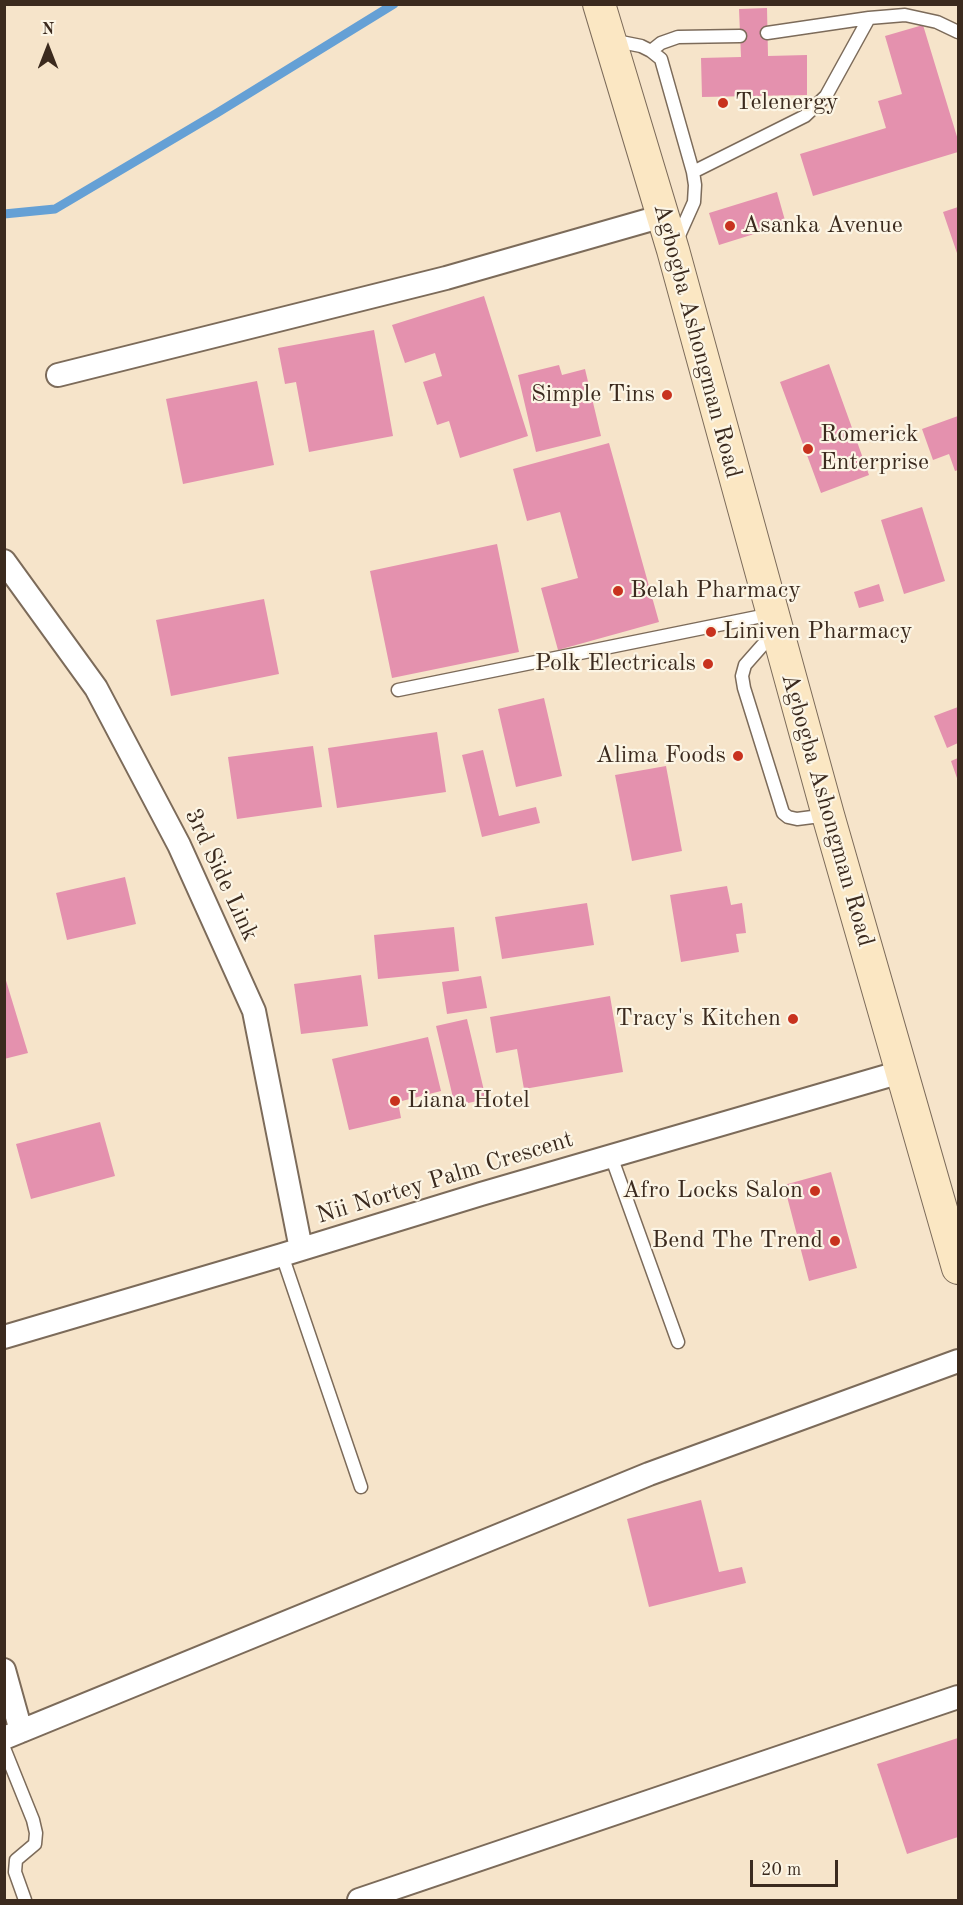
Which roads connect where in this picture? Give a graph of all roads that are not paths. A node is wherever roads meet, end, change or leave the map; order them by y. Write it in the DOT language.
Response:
graph roads {
  1 [pos="599,4"];
  2 [pos="868,18"];
  3 [pos="958,32"];
  4 [pos="767,33"];
  5 [pos="740,36"];
  6 [pos="610,40"];
  7 [pos="651,51"];
  8 [pos="693,172"];
  9 [pos="663,216"];
  10 [pos="673,250"];
  11 [pos="57,375"];
  12 [pos="4,561"];
  13 [pos="774,622"];
  14 [pos="398,690"];
  15 [pos="828,815"];
  16 [pos="901,1072"];
  17 [pos="611,1156"];
  18 [pos="291,1252"];
  19 [pos="958,1268"];
  20 [pos="4,1337"];
  21 [pos="678,1342"];
  22 [pos="958,1361"];
  23 [pos="361,1487"];
  24 [pos="4,1670"];
  25 [pos="958,1697"];
  26 [pos="13,1735"];
  27 [pos="4,1748"];
  28 [pos="25,1900"];
  29 [pos="359,1900"];
  1 -- 6 [label="street, Agbogba Ashongman Road"];
  2 -- 3 [label="lane"];
  2 -- 4 [label="lane"];
  2 -- 8 [label="lane"];
  5 -- 7 [label="lane"];
  6 -- 7 [label="lane"];
  6 -- 9 [label="street, Agbogba Ashongman Road"];
  7 -- 8 [label="lane"];
  8 -- 10 [label="lane"];
  9 -- 10 [label="street, Agbogba Ashongman Road"];
  9 -- 11 [label="street"];
  10 -- 13 [label="street, Agbogba Ashongman Road"];
  12 -- 18 [label="street, 3rd Side Link"];
  13 -- 14 [label="lane"];
  13 -- 15 [label="street, Agbogba Ashongman Road"];
  13 -- 15 [label="lane"];
  15 -- 16 [label="street, Agbogba Ashongman Road"];
  16 -- 17 [label="street, Nii Nortey Palm Crescent"];
  16 -- 19 [label="street, Agbogba Ashongman Road"];
  17 -- 18 [label="street, Nii Nortey Palm Crescent"];
  17 -- 21 [label="lane"];
  18 -- 20 [label="street, Nii Nortey Palm Crescent"];
  18 -- 23 [label="lane"];
  22 -- 26 [label="street"];
  24 -- 26 [label="street"];
  25 -- 29 [label="street"];
  27 -- 28 [label="lane"];
}
